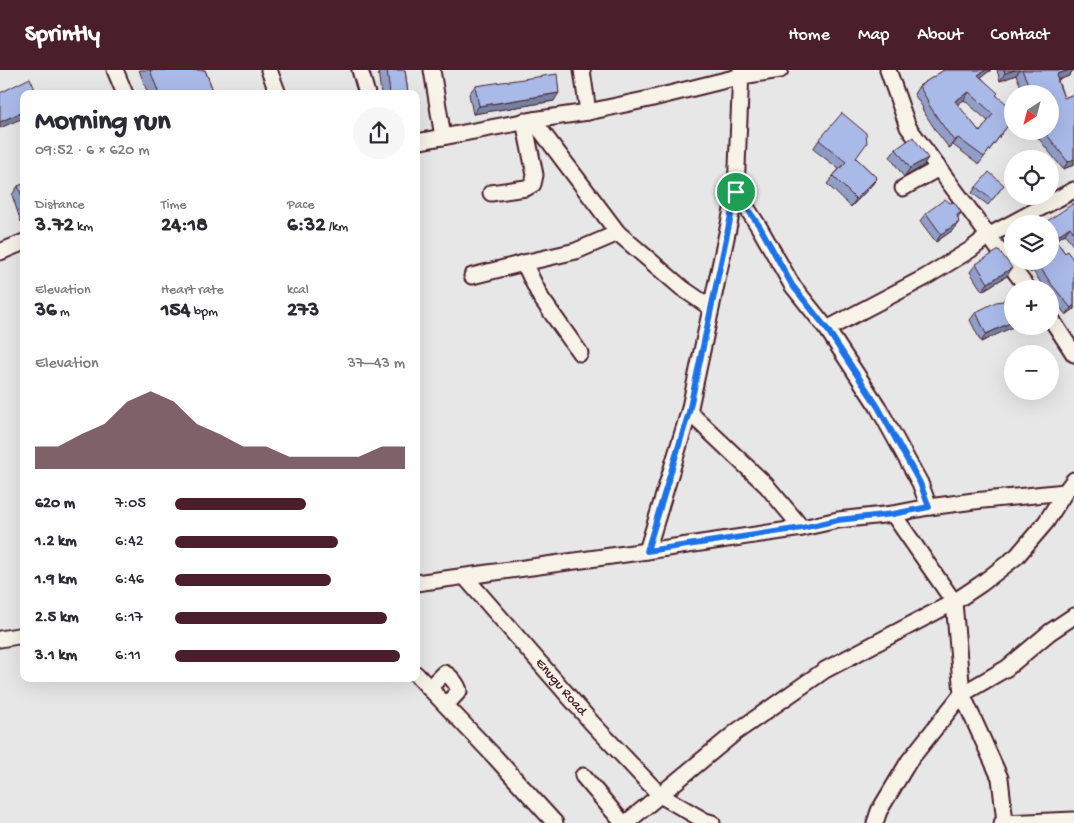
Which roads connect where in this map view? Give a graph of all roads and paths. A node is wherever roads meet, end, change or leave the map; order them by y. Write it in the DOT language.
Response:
graph roads {
  1 [pos="115,70"];
  2 [pos="269,70"];
  3 [pos="360,70"];
  4 [pos="432,70"];
  5 [pos="582,70"];
  6 [pos="780,70"];
  7 [pos="888,70"];
  8 [pos="741,73"];
  9 [pos="123,90"];
  10 [pos="276,90"];
  11 [pos="366,90"];
  12 [pos="588,112"];
  13 [pos="528,121"];
  14 [pos="442,137"];
  15 [pos="420,141"];
  16 [pos="939,168"];
  17 [pos="903,188"];
  18 [pos="1074,190"];
  19 [pos="736,192"];
  20 [pos="491,193"];
  21 [pos="618,232"];
  22 [pos="988,236"];
  23 [pos="20,244"];
  24 [pos="0,252"];
  25 [pos="524,263"];
  26 [pos="472,276"];
  27 [pos="1021,280"];
  28 [pos="712,308"];
  29 [pos="827,329"];
  30 [pos="1059,331"];
  31 [pos="580,353"];
  32 [pos="1074,354"];
  33 [pos="689,412"];
  34 [pos="1074,480"];
  35 [pos="1064,492"];
  36 [pos="929,507"];
  37 [pos="893,514"];
  38 [pos="802,528"];
  39 [pos="647,551"];
  40 [pos="465,577"];
  41 [pos="420,583"];
  42 [pos="954,602"];
  43 [pos="1074,616"];
  44 [pos="20,636"];
  45 [pos="0,638"];
  46 [pos="420,678"];
  47 [pos="429,688"];
  48 [pos="962,694"];
  49 [pos="446,705"];
  50 [pos="583,776"];
  51 [pos="660,795"];
  52 [pos="1074,820"];
  53 [pos="555,823"];
  54 [pos="624,823"];
  55 [pos="712,823"];
  56 [pos="875,823"];
  57 [pos="1004,823"];
  1 -- 9 [label="street"];
  2 -- 10 [label="street"];
  3 -- 11 [label="street"];
  4 -- 14 [label="street"];
  5 -- 12 [label="street"];
  6 -- 8 [label="street"];
  7 -- 16 [label="street"];
  8 -- 12 [label="street"];
  8 -- 19 [label="street"];
  12 -- 13 [label="street"];
  13 -- 14 [label="street"];
  13 -- 20 [label="street"];
  13 -- 21 [label="street"];
  14 -- 15 [label="street"];
  16 -- 17 [label="street"];
  16 -- 22 [label="street"];
  18 -- 22 [label="street"];
  19 -- 28 [label="street"];
  19 -- 29 [label="street"];
  21 -- 25 [label="street"];
  21 -- 28 [label="street"];
  22 -- 27 [label="street"];
  22 -- 29 [label="street"];
  23 -- 24 [label="street"];
  25 -- 26 [label="street"];
  25 -- 31 [label="street"];
  28 -- 33 [label="street"];
  29 -- 36 [label="street"];
  30 -- 32 [label="street"];
  33 -- 38 [label="street"];
  33 -- 39 [label="street"];
  34 -- 35 [label="street"];
  35 -- 36 [label="street"];
  35 -- 42 [label="street"];
  36 -- 37 [label="street"];
  37 -- 38 [label="street"];
  37 -- 42 [label="street"];
  38 -- 39 [label="street"];
  39 -- 40 [label="street"];
  40 -- 41 [label="street"];
  40 -- 51 [label="street, Enugu Road"];
  42 -- 48 [label="street"];
  42 -- 51 [label="street"];
  43 -- 48 [label="street"];
  44 -- 45 [label="street"];
  46 -- 47 [label="street"];
  47 -- 49 [label="street"];
  47 -- 49 [label="street"];
  48 -- 56 [label="street"];
  48 -- 57 [label="street"];
  49 -- 53 [label="street"];
  50 -- 54 [label="street"];
  51 -- 54 [label="street"];
  51 -- 55 [label="street, Enugu Road"];
  52 -- 57 [label="street"];
}
